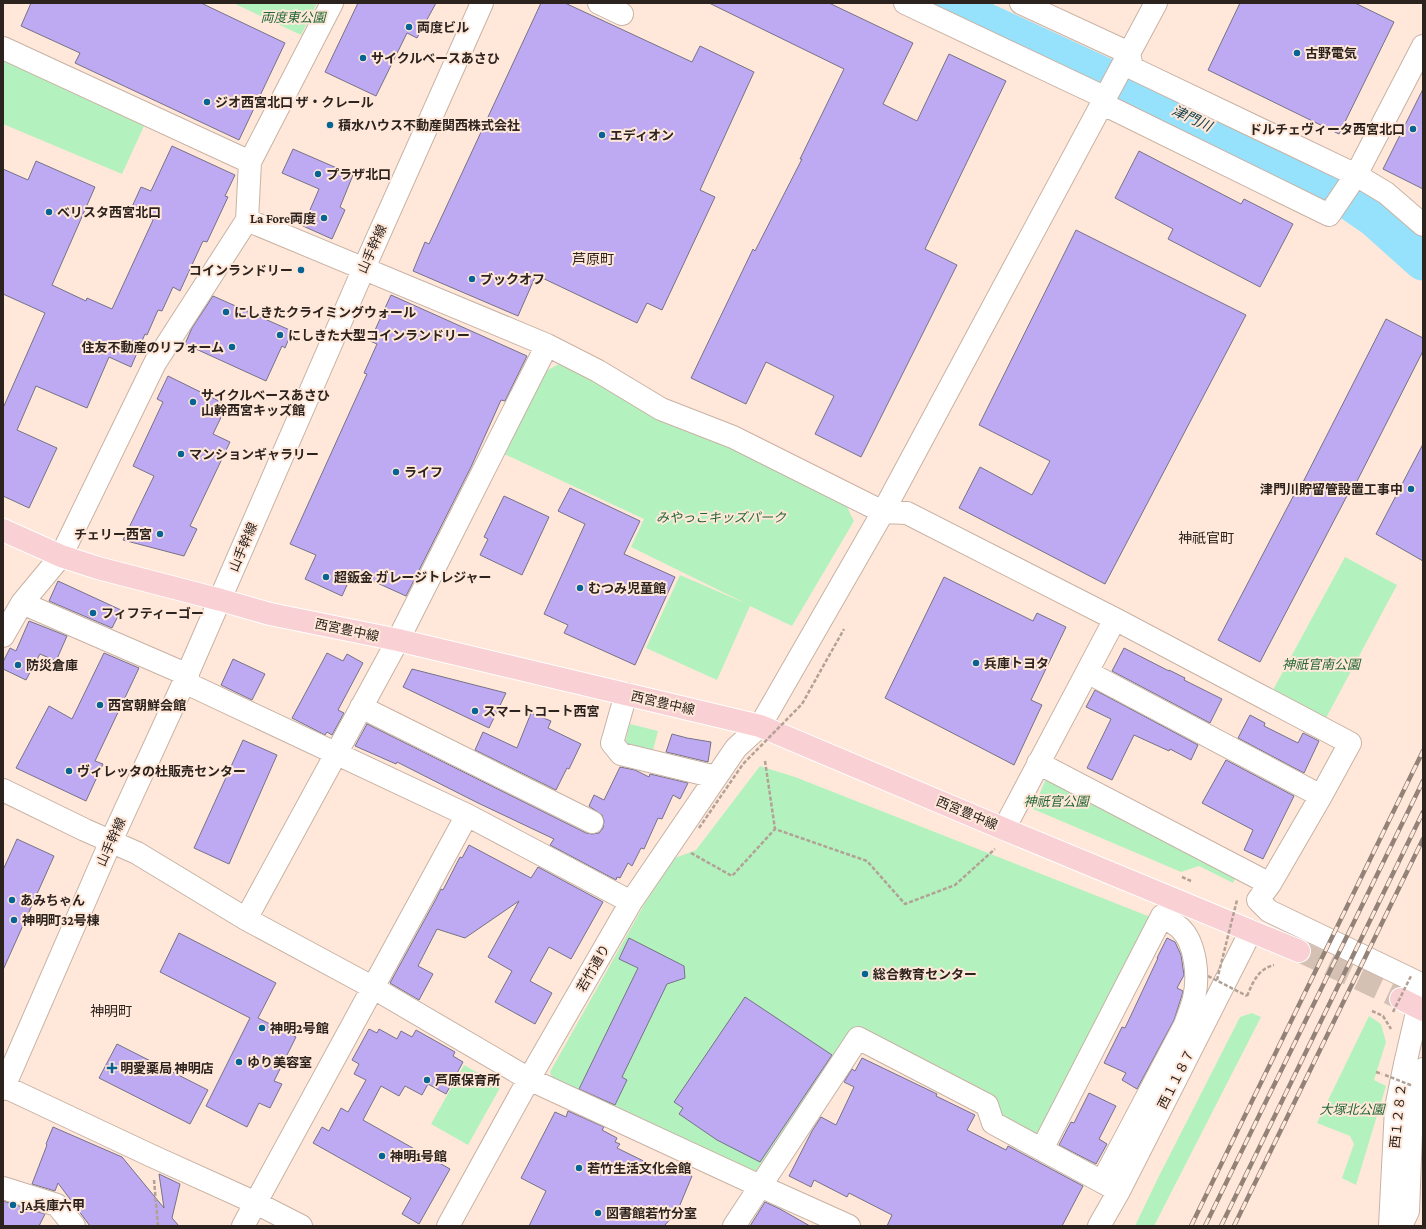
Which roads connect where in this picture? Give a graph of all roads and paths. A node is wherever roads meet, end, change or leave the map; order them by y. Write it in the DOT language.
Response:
graph roads {
  1 [pos="332,3"];
  2 [pos="482,3"];
  3 [pos="599,3"];
  4 [pos="905,3"];
  5 [pos="1021,3"];
  6 [pos="1156,3"];
  7 [pos="622,14"];
  8 [pos="1423,46"];
  9 [pos="3,48"];
  10 [pos="1125,60"];
  11 [pos="1106,98"];
  12 [pos="250,162"];
  13 [pos="1356,175"];
  14 [pos="247,220"];
  15 [pos="1423,225"];
  16 [pos="364,268"];
  17 [pos="547,346"];
  18 [pos="883,512"];
  19 [pos="3,530"];
  20 [pos="60,556"];
  21 [pos="221,600"];
  22 [pos="22,603"];
  23 [pos="1115,619"];
  24 [pos="844,629"];
  25 [pos="3,636"];
  26 [pos="398,640"];
  27 [pos="1087,672"];
  28 [pos="186,678"];
  29 [pos="626,694"];
  30 [pos="361,707"];
  31 [pos="760,726"];
  32 [pos="336,753"];
  33 [pos="765,761"];
  34 [pos="1038,763"];
  35 [pos="716,777"];
  36 [pos="3,790"];
  37 [pos="1321,796"];
  38 [pos="467,815"];
  39 [pos="592,822"];
  40 [pos="699,828"];
  41 [pos="776,829"];
  42 [pos="1000,838"];
  43 [pos="111,841"];
  44 [pos="685,850"];
  45 [pos="1264,892"];
  46 [pos="1237,900"];
  47 [pos="631,902"];
  48 [pos="246,918"];
  49 [pos="1251,931"];
  50 [pos="1299,951"];
  51 [pos="1276,964"];
  52 [pos="1208,976"];
  53 [pos="1217,980"];
  54 [pos="1417,980"];
  55 [pos="372,987"];
  56 [pos="1409,1007"];
  57 [pos="1385,1075"];
  58 [pos="1418,1078"];
  59 [pos="529,1079"];
  60 [pos="3,1087"];
  61 [pos="1042,1149"];
  62 [pos="152,1156"];
  63 [pos="760,1186"];
  64 [pos="1110,1186"];
  65 [pos="3,1188"];
  66 [pos="256,1203"];
  67 [pos="74,1226"];
  68 [pos="158,1226"];
  69 [pos="243,1226"];
  70 [pos="300,1226"];
  71 [pos="448,1226"];
  72 [pos="734,1226"];
  73 [pos="849,1226"];
  74 [pos="1099,1226"];
  75 [pos="1390,1226"];
  76 [pos="1401,1226"];
  1 -- 12 [label="street"];
  2 -- 16 [label="street, 山手幹線"];
  3 -- 7 [label="street"];
  4 -- 11 [label="street"];
  5 -- 10 [label="street"];
  6 -- 10 [label="street, 若竹通り"];
  8 -- 13 [label="street"];
  9 -- 12 [label="street"];
  10 -- 11 [label="street, 若竹通り"];
  10 -- 13 [label="street"];
  11 -- 13 [label="street"];
  11 -- 18 [label="street, 若竹通り"];
  12 -- 14 [label="street"];
  13 -- 15 [label="street"];
  14 -- 16 [label="street"];
  14 -- 20 [label="street"];
  16 -- 17 [label="street"];
  16 -- 21 [label="street, 山手幹線"];
  17 -- 18 [label="street"];
  17 -- 26 [label="street"];
  18 -- 23 [label="street"];
  18 -- 31 [label="street, 若竹通り"];
  19 -- 20 [label="main road, 西宮豊中線"];
  20 -- 21 [label="main road, 西宮豊中線"];
  20 -- 22 [label="street"];
  21 -- 26 [label="main road, 西宮豊中線"];
  21 -- 28 [label="street, 山手幹線"];
  22 -- 25 [label="street"];
  22 -- 28 [label="street"];
  23 -- 27 [label="street"];
  23 -- 37 [label="street"];
  24 -- 40 [label="path, bridge"];
  26 -- 29 [label="main road, 西宮豊中線"];
  26 -- 30 [label="street"];
  27 -- 34 [label="street"];
  27 -- 37 [label="street"];
  28 -- 32 [label="street"];
  28 -- 43 [label="street, 山手幹線"];
  29 -- 31 [label="main road, 西宮豊中線"];
  29 -- 35 [label="street"];
  30 -- 32 [label="street"];
  30 -- 39 [label="street"];
  31 -- 35 [label="street, 若竹通り"];
  31 -- 42 [label="main road, 西宮豊中線"];
  32 -- 38 [label="street"];
  32 -- 48 [label="street"];
  33 -- 41 [label="path"];
  34 -- 42 [label="street"];
  34 -- 45 [label="street"];
  35 -- 47 [label="street, 若竹通り"];
  36 -- 43 [label="street"];
  37 -- 45 [label="street"];
  38 -- 47 [label="street"];
  38 -- 55 [label="street"];
  41 -- 42 [label="path"];
  41 -- 44 [label="path"];
  42 -- 49 [label="main road, 西宮豊中線"];
  43 -- 48 [label="street"];
  43 -- 60 [label="street, 山手幹線"];
  45 -- 54 [label="street"];
  46 -- 53 [label="path, bridge"];
  47 -- 59 [label="street, 若竹通り"];
  48 -- 55 [label="street"];
  49 -- 50 [label="main road, 西宮豊中線"];
  49 -- 64 [label="street, 西１１８７"];
  51 -- 53 [label="path, bridge"];
  52 -- 53 [label="path, bridge"];
  54 -- 56 [label="path, bridge"];
  55 -- 59 [label="street"];
  55 -- 66 [label="street"];
  56 -- 75 [label="street, 西１２８２"];
  57 -- 58 [label="path, bridge"];
  58 -- 76 [label="street"];
  59 -- 63 [label="street"];
  59 -- 71 [label="street, 若竹通り"];
  60 -- 62 [label="street"];
  61 -- 63 [label="street"];
  61 -- 64 [label="street"];
  61 -- 64 [label="street"];
  62 -- 66 [label="street"];
  62 -- 68 [label="path"];
  63 -- 72 [label="street"];
  63 -- 73 [label="street"];
  64 -- 74 [label="street, 西１１８７"];
  65 -- 67 [label="street"];
  66 -- 69 [label="street"];
  66 -- 70 [label="street"];
}
